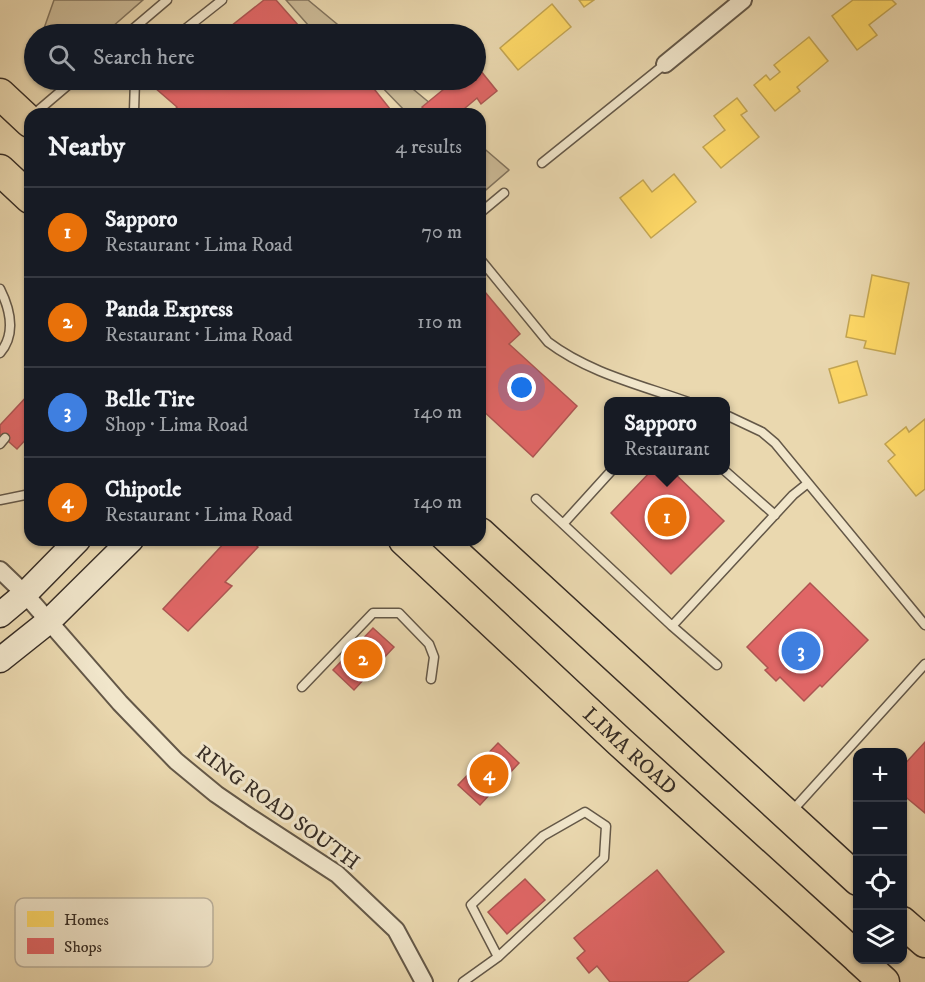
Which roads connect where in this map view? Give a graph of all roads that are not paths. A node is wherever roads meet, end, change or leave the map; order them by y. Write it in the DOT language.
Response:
graph roads {
  1 [pos="166,0"];
  2 [pos="222,0"];
  3 [pos="743,0"];
  4 [pos="138,24"];
  5 [pos="192,24"];
  6 [pos="665,64"];
  7 [pos="62,90"];
  8 [pos="135,90"];
  9 [pos="0,94"];
  10 [pos="42,108"];
  11 [pos="134,108"];
  12 [pos="24,113"];
  13 [pos="542,163"];
  14 [pos="0,170"];
  15 [pos="24,192"];
  16 [pos="504,193"];
  17 [pos="486,208"];
  18 [pos="486,266"];
  19 [pos="0,289"];
  20 [pos="0,331"];
  21 [pos="8,338"];
  22 [pos="0,353"];
  23 [pos="673,397"];
  24 [pos="730,417"];
  25 [pos="608,475"];
  26 [pos="729,475"];
  27 [pos="808,483"];
  28 [pos="24,495"];
  29 [pos="536,499"];
  30 [pos="0,500"];
  31 [pos="775,515"];
  32 [pos="563,524"];
  33 [pos="486,539"];
  34 [pos="72,546"];
  35 [pos="125,546"];
  36 [pos="410,546"];
  37 [pos="0,570"];
  38 [pos="25,594"];
  39 [pos="0,615"];
  40 [pos="49,621"];
  41 [pos="925,625"];
  42 [pos="672,626"];
  43 [pos="0,660"];
  44 [pos="925,664"];
  45 [pos="717,665"];
  46 [pos="431,679"];
  47 [pos="302,687"];
  48 [pos="787,816"];
  49 [pos="853,875"];
  50 [pos="907,926"];
  51 [pos="925,942"];
  52 [pos="853,954"];
  53 [pos="498,957"];
  54 [pos="864,964"];
  55 [pos="424,982"];
  56 [pos="463,982"];
  57 [pos="884,982"];
  1 -- 4 [label="lane"];
  2 -- 5 [label="lane"];
  3 -- 6 [label="street"];
  6 -- 13 [label="lane"];
  7 -- 10 [label="lane"];
  8 -- 11 [label="lane"];
  9 -- 12 [label="highway"];
  14 -- 15 [label="highway"];
  16 -- 17 [label="lane"];
  18 -- 23 [label="lane"];
  19 -- 21 [label="lane"];
  20 -- 21 [label="lane"];
  21 -- 22 [label="lane"];
  24 -- 27 [label="lane"];
  25 -- 32 [label="lane"];
  26 -- 31 [label="lane"];
  27 -- 31 [label="lane"];
  27 -- 41 [label="lane"];
  28 -- 30 [label="lane"];
  29 -- 32 [label="lane"];
  31 -- 42 [label="lane"];
  32 -- 42 [label="lane"];
  33 -- 48 [label="highway"];
  34 -- 38 [label="street"];
  35 -- 40 [label="street"];
  36 -- 52 [label="highway, LIMA ROAD"];
  37 -- 38 [label="street, RING ROAD SOUTH"];
  38 -- 39 [label="street"];
  38 -- 40 [label="street, RING ROAD SOUTH"];
  40 -- 43 [label="street"];
  40 -- 55 [label="street, RING ROAD SOUTH"];
  42 -- 45 [label="lane"];
  44 -- 48 [label="lane"];
  46 -- 47 [label="lane"];
  48 -- 49 [label="highway"];
  50 -- 51 [label="highway"];
  53 -- 53 [label="lane"];
  53 -- 56 [label="lane"];
  54 -- 57 [label="highway, LIMA ROAD"];
}
